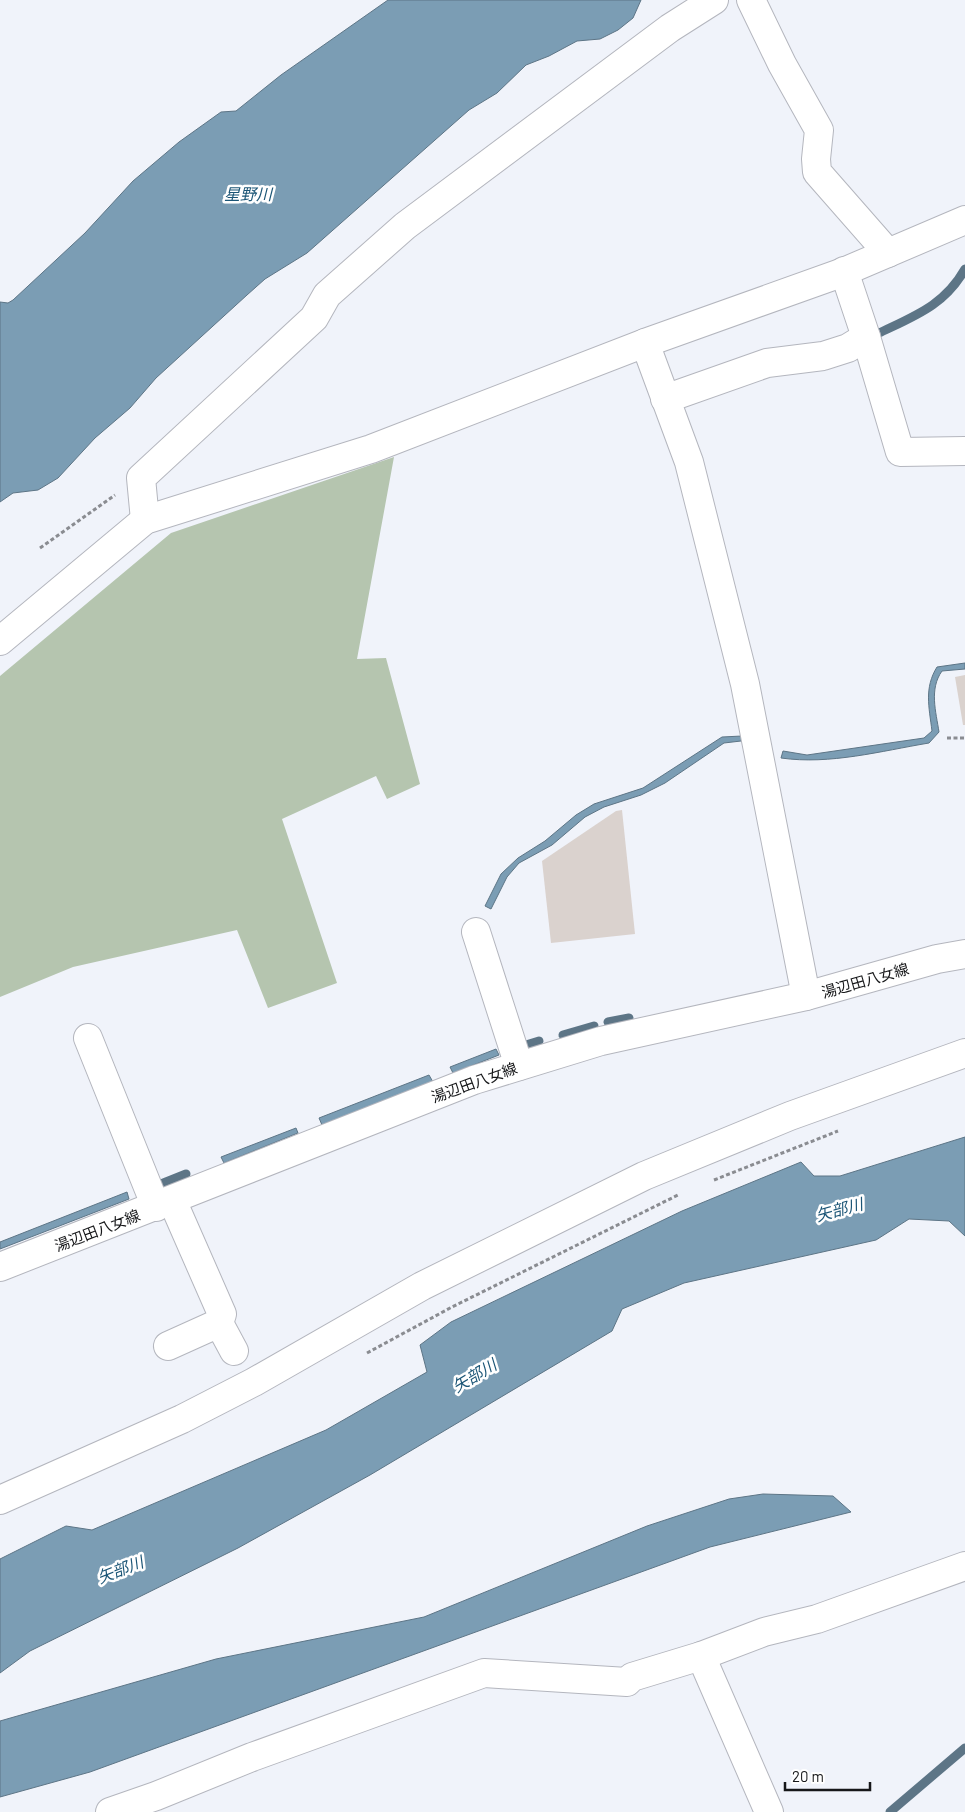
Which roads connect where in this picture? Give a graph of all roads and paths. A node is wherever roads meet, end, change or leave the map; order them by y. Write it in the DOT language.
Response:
graph roads {
  1 [pos="714,0"];
  2 [pos="750,0"];
  3 [pos="965,220"];
  4 [pos="888,253"];
  5 [pos="844,272"];
  6 [pos="866,337"];
  7 [pos="645,343"];
  8 [pos="665,399"];
  9 [pos="965,451"];
  10 [pos="141,478"];
  11 [pos="144,520"];
  12 [pos="40,548"];
  13 [pos="0,641"];
  14 [pos="947,738"];
  15 [pos="965,738"];
  16 [pos="476,932"];
  17 [pos="965,954"];
  18 [pos="806,996"];
  19 [pos="88,1038"];
  20 [pos="965,1053"];
  21 [pos="519,1066"];
  22 [pos="840,1130"];
  23 [pos="708,1183"];
  24 [pos="681,1193"];
  25 [pos="164,1204"];
  26 [pos="0,1267"];
  27 [pos="219,1323"];
  28 [pos="168,1346"];
  29 [pos="234,1351"];
  30 [pos="364,1354"];
  31 [pos="0,1500"];
  32 [pos="965,1566"];
  33 [pos="701,1656"];
  34 [pos="159,1804"];
  35 [pos="110,1812"];
  36 [pos="770,1812"];
  1 -- 10 [label="street"];
  2 -- 4 [label="street"];
  3 -- 4 [label="street"];
  4 -- 5 [label="street"];
  5 -- 6 [label="street"];
  5 -- 7 [label="street"];
  6 -- 8 [label="street"];
  6 -- 9 [label="street"];
  7 -- 8 [label="street"];
  7 -- 11 [label="street"];
  8 -- 18 [label="street"];
  10 -- 11 [label="street"];
  10 -- 12 [label="path"];
  11 -- 13 [label="street"];
  14 -- 15 [label="path"];
  16 -- 21 [label="street"];
  17 -- 18 [label="street, 湯辺田八女線"];
  18 -- 21 [label="street, 湯辺田八女線"];
  19 -- 25 [label="street"];
  20 -- 31 [label="street"];
  21 -- 25 [label="street, 湯辺田八女線"];
  22 -- 23 [label="path"];
  24 -- 30 [label="path"];
  25 -- 26 [label="street, 湯辺田八女線"];
  25 -- 27 [label="street"];
  27 -- 28 [label="street"];
  27 -- 29 [label="street"];
  32 -- 33 [label="street"];
  33 -- 34 [label="street"];
  33 -- 36 [label="street"];
  34 -- 35 [label="street"];
}
